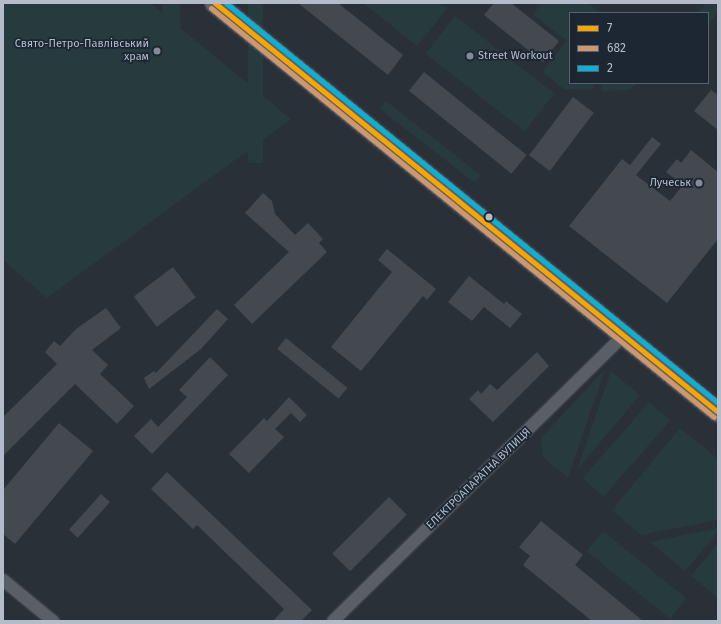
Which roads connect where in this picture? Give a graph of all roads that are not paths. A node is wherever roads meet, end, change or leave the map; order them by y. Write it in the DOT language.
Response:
graph roads {
  1 [pos="215,3"];
  2 [pos="623,336"];
  3 [pos="718,412"];
  4 [pos="3,580"];
  5 [pos="53,621"];
  6 [pos="333,621"];
  1 -- 2 [label="main road"];
  2 -- 3 [label="main road"];
  2 -- 6 [label="street, ЕЛЕКТРОАПАРАТНА ВУЛИЦЯ"];
  4 -- 5 [label="street"];
}
